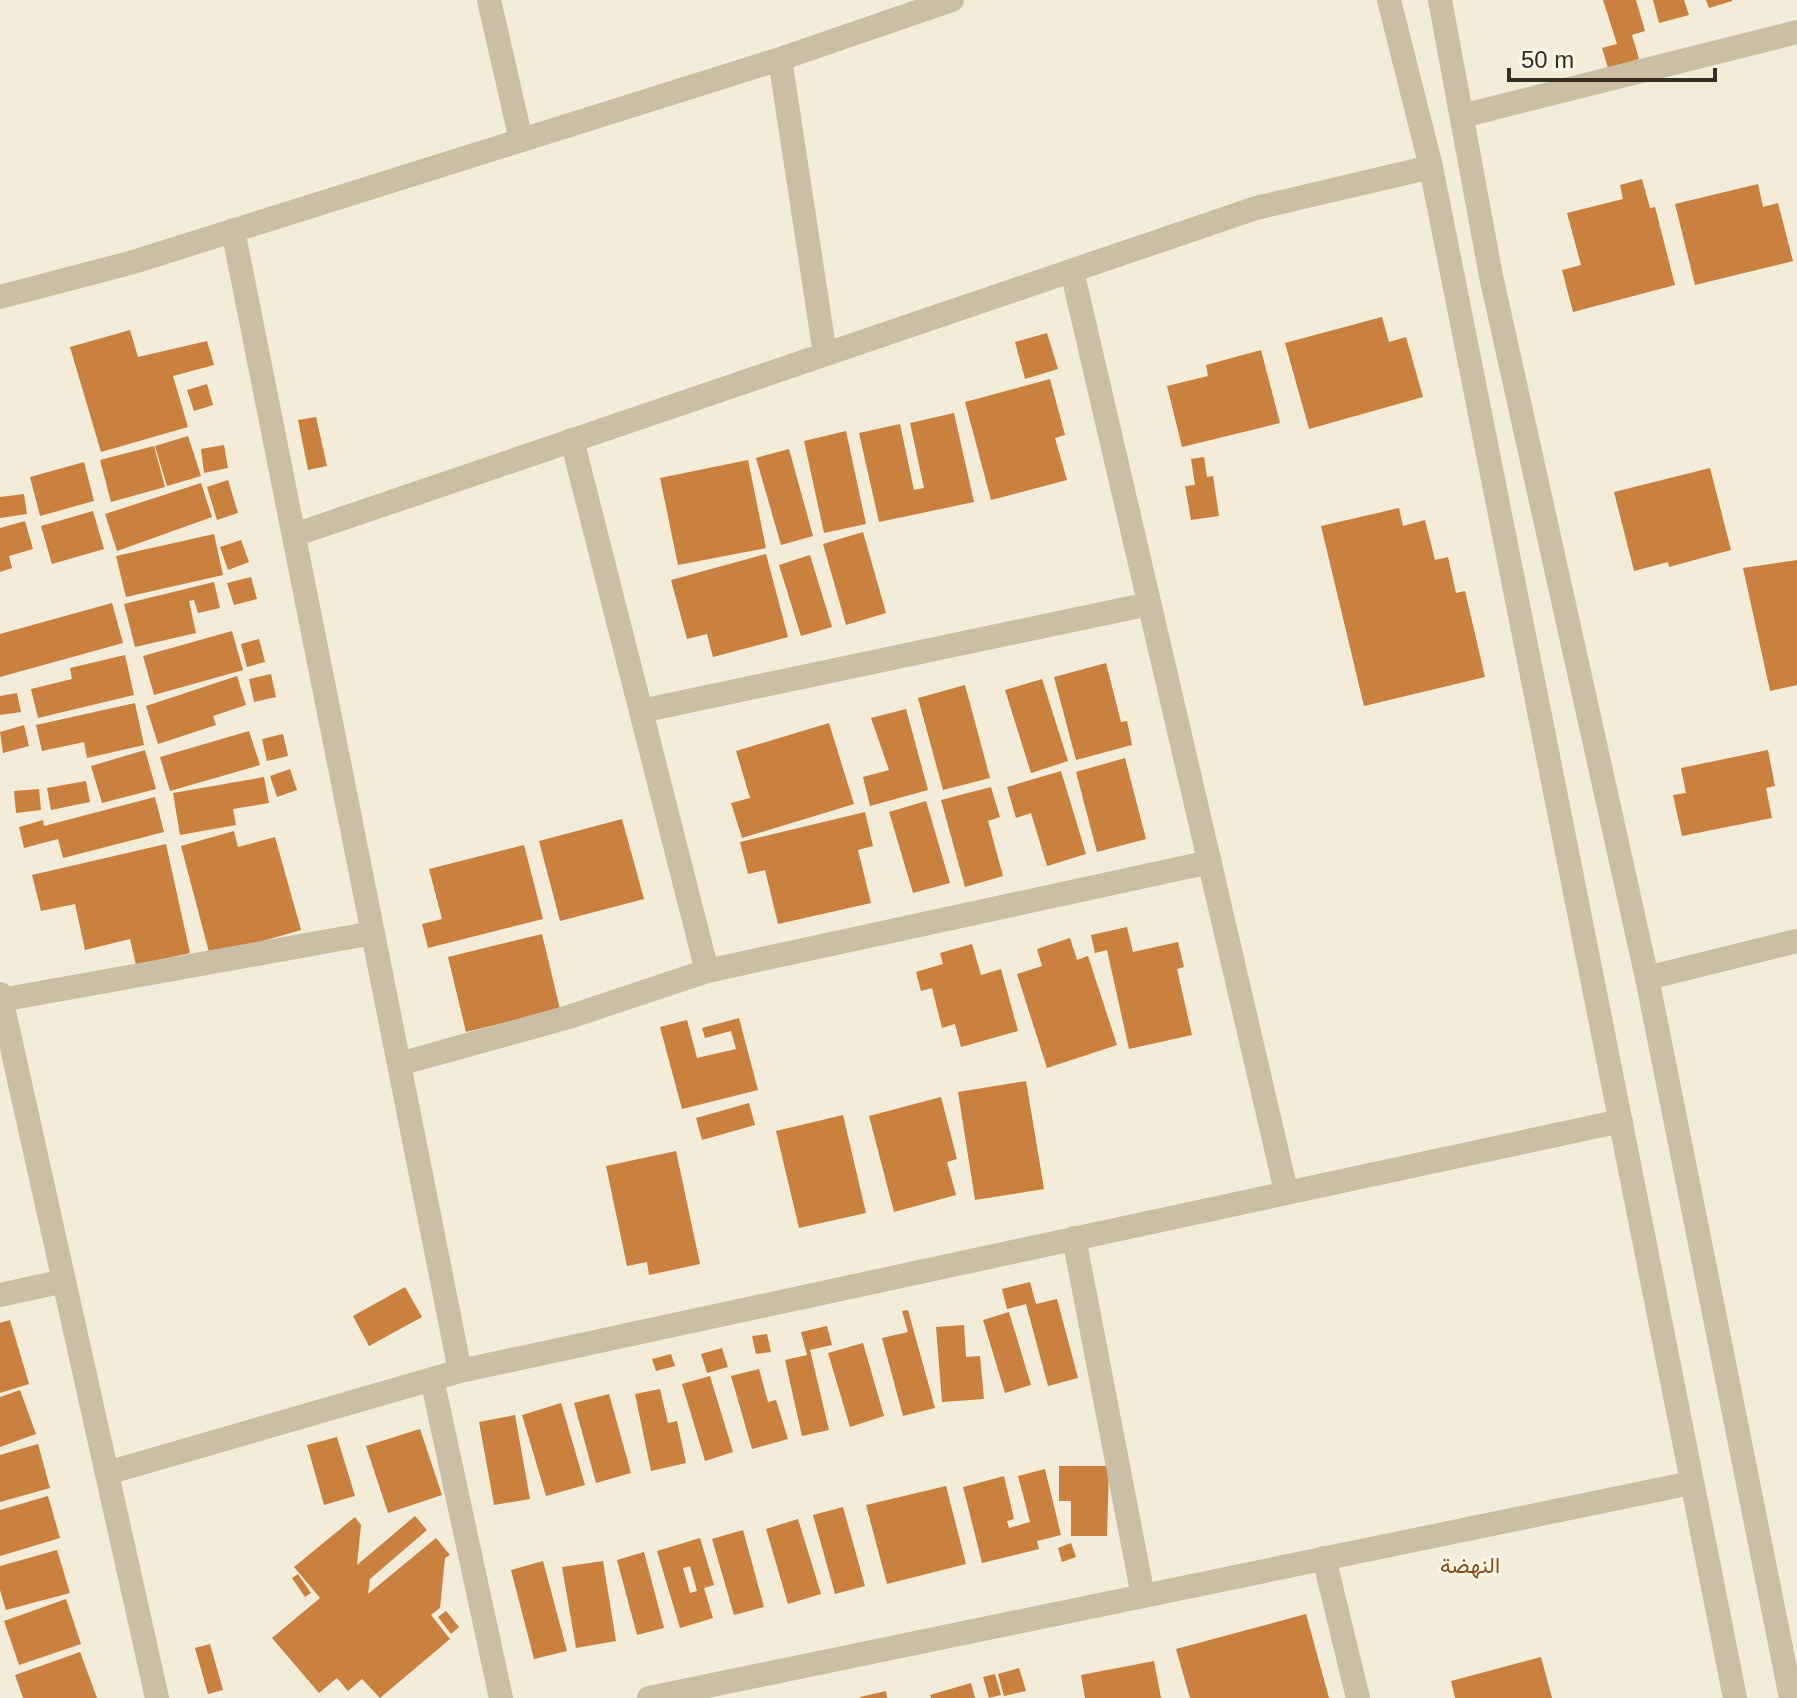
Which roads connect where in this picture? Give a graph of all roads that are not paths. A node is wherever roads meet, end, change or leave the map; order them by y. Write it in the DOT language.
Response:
graph roads {
  1 [pos="489,0"];
  2 [pos="952,0"];
  3 [pos="1389,0"];
  4 [pos="1440,0"];
  5 [pos="1797,33"];
  6 [pos="780,59"];
  7 [pos="1462,116"];
  8 [pos="521,140"];
  9 [pos="1431,167"];
  10 [pos="233,230"];
  11 [pos="1072,271"];
  12 [pos="0,297"];
  13 [pos="825,354"];
  14 [pos="572,440"];
  15 [pos="294,535"];
  16 [pos="1149,604"];
  17 [pos="641,711"];
  18 [pos="1210,862"];
  19 [pos="373,933"];
  20 [pos="1797,941"];
  21 [pos="707,971"];
  22 [pos="1647,978"];
  23 [pos="1,997"];
  24 [pos="399,1064"];
  25 [pos="1621,1121"];
  26 [pos="1286,1191"];
  27 [pos="1074,1238"];
  28 [pos="64,1281"];
  29 [pos="0,1295"];
  30 [pos="460,1371"];
  31 [pos="432,1379"];
  32 [pos="107,1473"];
  33 [pos="1691,1483"];
  34 [pos="1324,1558"];
  35 [pos="1143,1596"];
  36 [pos="157,1698"];
  37 [pos="501,1698"];
  38 [pos="649,1698"];
  39 [pos="1358,1698"];
  40 [pos="1735,1698"];
  41 [pos="1791,1698"];
  1 -- 8 [label="street"];
  2 -- 6 [label="street"];
  3 -- 9 [label="street"];
  4 -- 7 [label="street"];
  5 -- 7 [label="street"];
  6 -- 8 [label="street"];
  6 -- 13 [label="street"];
  7 -- 22 [label="street"];
  8 -- 10 [label="street"];
  9 -- 11 [label="street"];
  9 -- 25 [label="street"];
  10 -- 12 [label="street"];
  10 -- 15 [label="street"];
  11 -- 13 [label="street"];
  11 -- 16 [label="street"];
  13 -- 14 [label="street"];
  14 -- 15 [label="street"];
  14 -- 17 [label="street"];
  15 -- 19 [label="street"];
  16 -- 17 [label="street"];
  16 -- 18 [label="street"];
  17 -- 21 [label="street"];
  18 -- 21 [label="street"];
  18 -- 26 [label="street"];
  19 -- 23 [label="street"];
  19 -- 24 [label="street"];
  20 -- 22 [label="street"];
  21 -- 24 [label="street"];
  22 -- 41 [label="street"];
  23 -- 28 [label="street"];
  24 -- 30 [label="street"];
  25 -- 26 [label="street"];
  25 -- 33 [label="street"];
  26 -- 27 [label="street"];
  27 -- 30 [label="street"];
  27 -- 35 [label="street"];
  28 -- 29 [label="street"];
  28 -- 32 [label="street"];
  30 -- 31 [label="street"];
  31 -- 32 [label="street"];
  31 -- 37 [label="street"];
  32 -- 36 [label="street"];
  33 -- 34 [label="street"];
  33 -- 40 [label="street"];
  34 -- 35 [label="street"];
  34 -- 39 [label="street"];
  35 -- 38 [label="street"];
}
